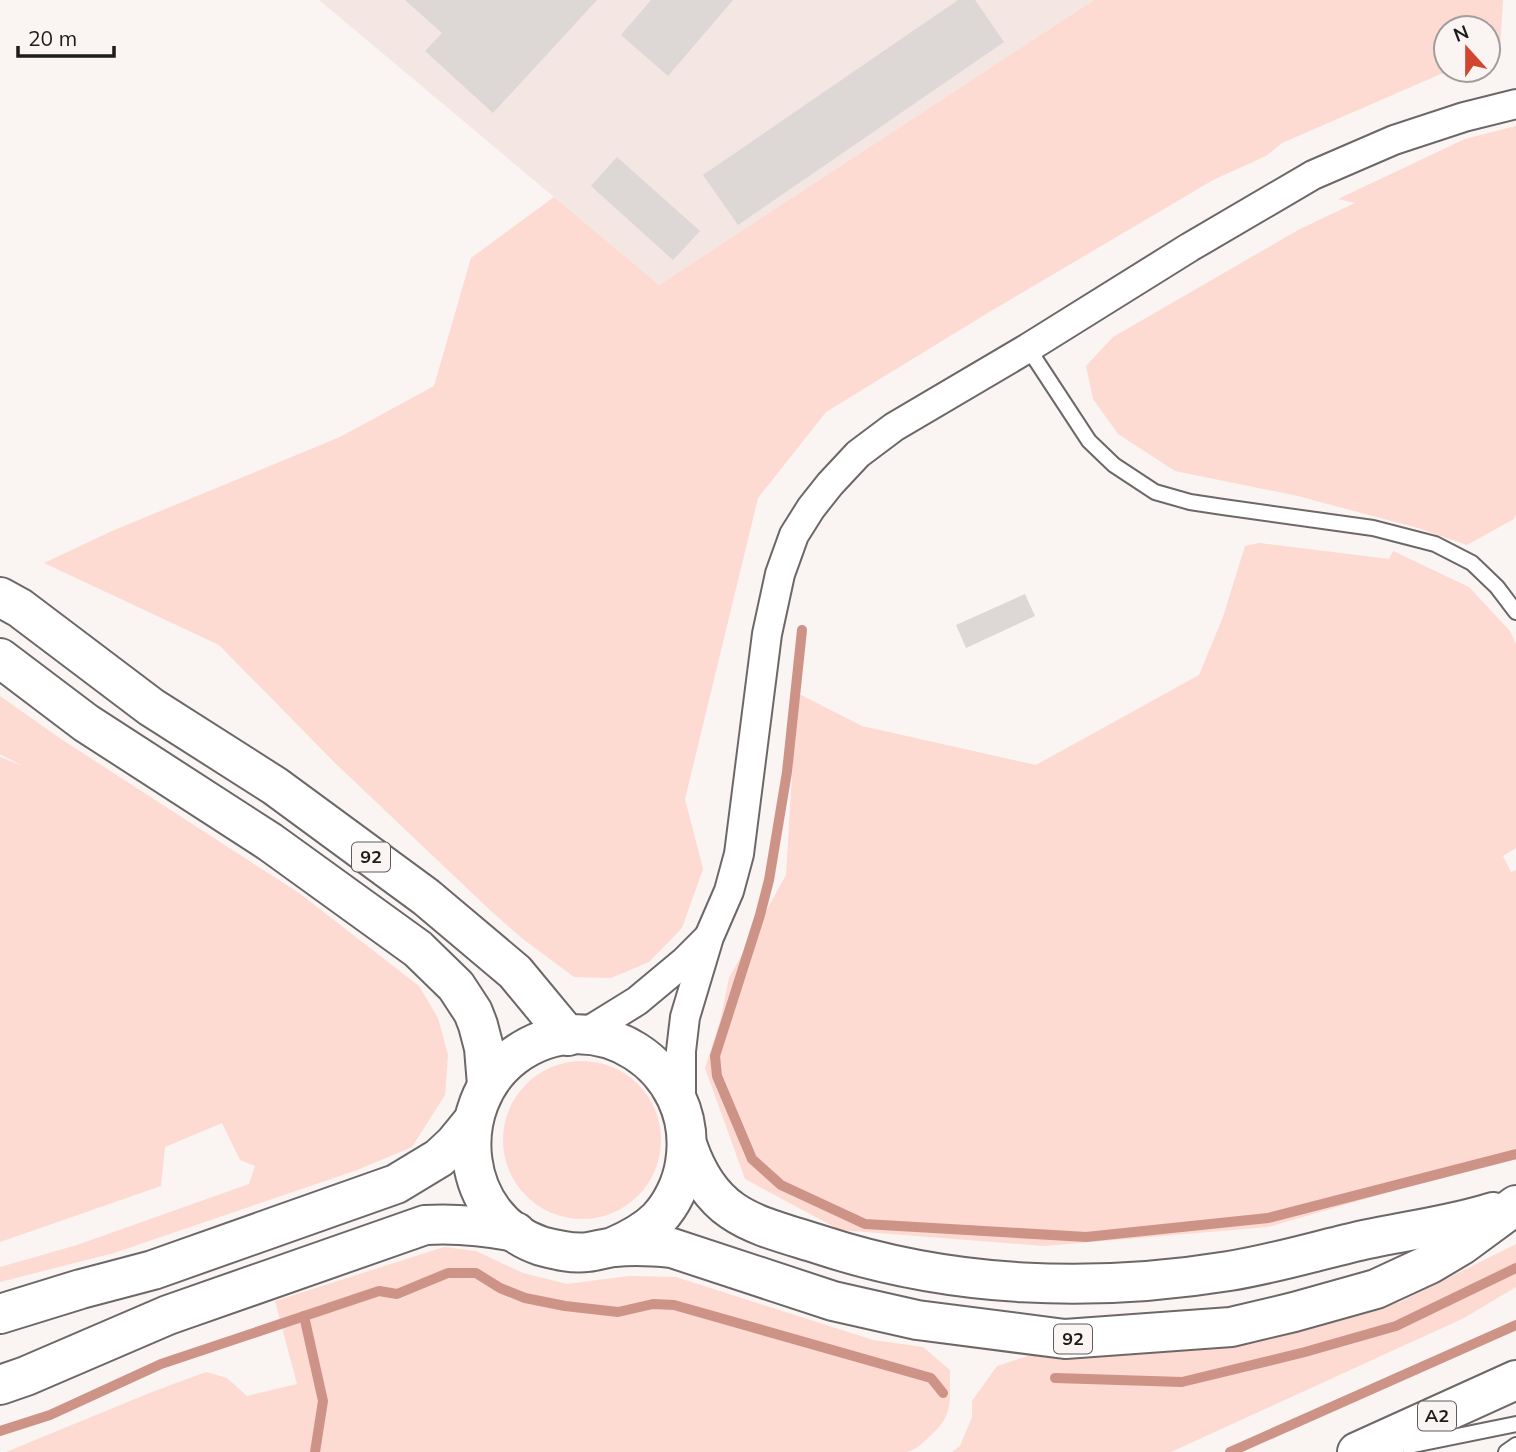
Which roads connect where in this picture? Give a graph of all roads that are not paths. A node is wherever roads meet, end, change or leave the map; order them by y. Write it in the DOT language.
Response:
graph roads {
  1 [pos="1516,104"];
  2 [pos="1028,348"];
  3 [pos="0,597"];
  4 [pos="1516,612"];
  5 [pos="0,658"];
  6 [pos="709,937"];
  7 [pos="575,1035"];
  8 [pos="487,1085"];
  9 [pos="681,1107"];
  10 [pos="472,1122"];
  11 [pos="688,1147"];
  12 [pos="1516,1205"];
  13 [pos="516,1232"];
  14 [pos="613,1247"];
  15 [pos="0,1314"];
  16 [pos="1516,1380"];
  17 [pos="0,1385"];
  18 [pos="1516,1423"];
  19 [pos="1516,1445"];
  20 [pos="1357,1452"];
  21 [pos="1380,1452"];
  22 [pos="1506,1452"];
  1 -- 2 [label="street"];
  2 -- 4 [label="lane"];
  2 -- 6 [label="street"];
  3 -- 7 [label="main road, 92"];
  5 -- 8 [label="main road, 92"];
  6 -- 7 [label="street"];
  6 -- 9 [label="street"];
  7 -- 8 [label="main road, 92"];
  7 -- 9 [label="main road, 92"];
  8 -- 10 [label="main road, 92"];
  9 -- 11 [label="main road, 92"];
  10 -- 13 [label="main road, 92"];
  10 -- 15 [label="main road"];
  11 -- 12 [label="main road, 92"];
  11 -- 14 [label="main road, 92"];
  12 -- 14 [label="main road, 92"];
  13 -- 14 [label="main road, 92"];
  13 -- 17 [label="main road"];
  16 -- 20 [label="main road, A2"];
  18 -- 21 [label="lane"];
  19 -- 22 [label="lane"];
}
